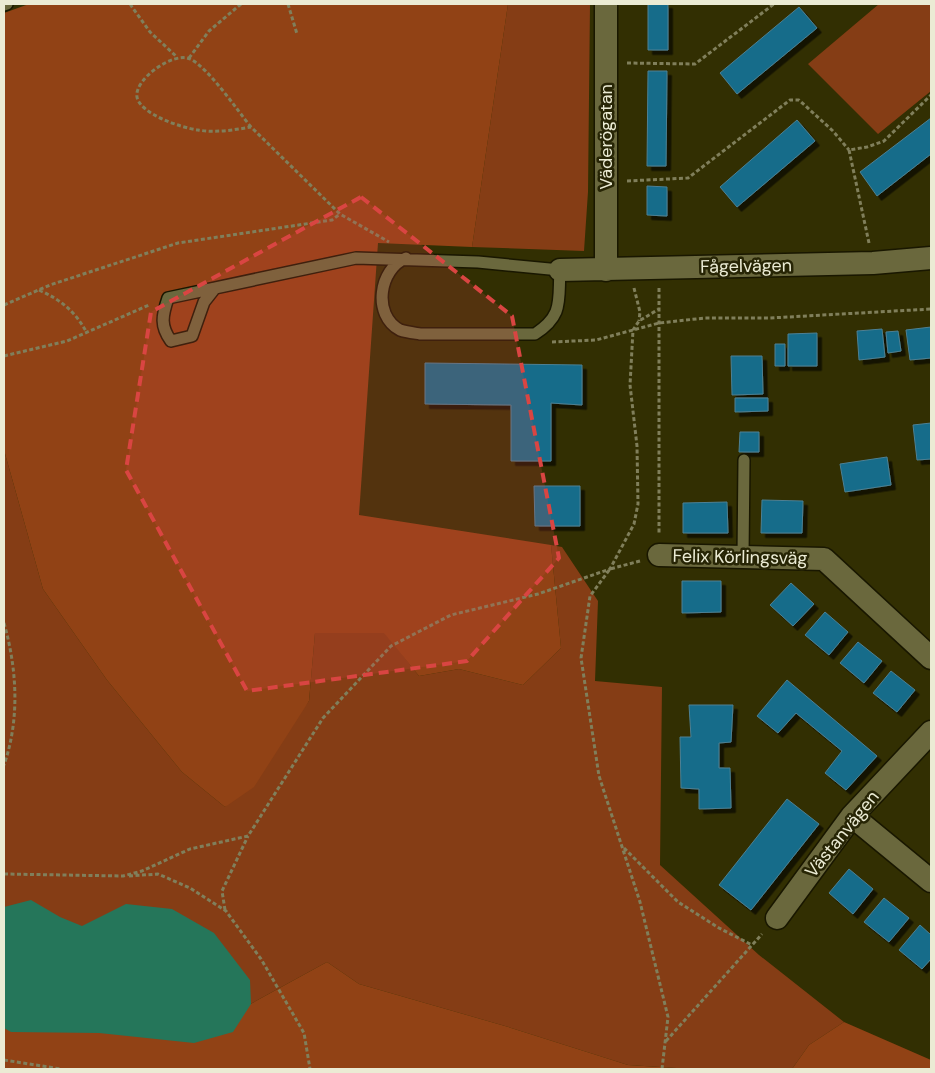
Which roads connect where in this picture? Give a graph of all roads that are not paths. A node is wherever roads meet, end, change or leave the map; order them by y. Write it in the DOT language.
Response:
graph roads {
  1 [pos="606,4"];
  2 [pos="406,258"];
  3 [pos="931,258"];
  4 [pos="560,270"];
  5 [pos="614,270"];
  6 [pos="215,288"];
  7 [pos="744,460"];
  8 [pos="659,555"];
  9 [pos="743,557"];
  10 [pos="931,658"];
  11 [pos="931,732"];
  12 [pos="852,816"];
  13 [pos="931,881"];
  14 [pos="777,918"];
  1 -- 5 [label="street, Väderögatan"];
  2 -- 4 [label="lane"];
  2 -- 4 [label="lane"];
  2 -- 6 [label="lane"];
  3 -- 5 [label="street, Fågelvägen"];
  4 -- 5 [label="street, Fågelvägen"];
  6 -- 6 [label="lane"];
  7 -- 9 [label="lane"];
  8 -- 9 [label="street, Felix Körlingsväg"];
  9 -- 10 [label="street, Felix Körlingsväg"];
  11 -- 12 [label="street, Västanvägen"];
  12 -- 13 [label="street"];
  12 -- 14 [label="street, Västanvägen"];
}
